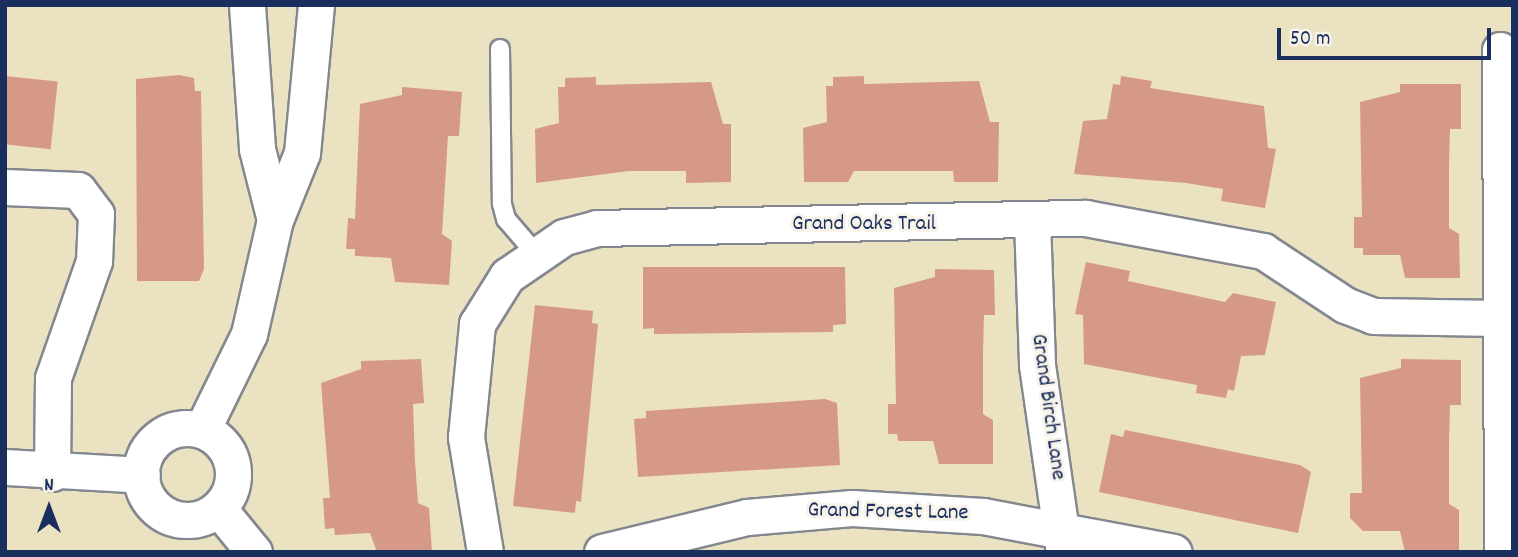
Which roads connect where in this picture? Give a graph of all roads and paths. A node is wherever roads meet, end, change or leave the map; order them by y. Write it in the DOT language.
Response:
graph roads {
  1 [pos="247,5"];
  2 [pos="316,5"];
  3 [pos="500,49"];
  4 [pos="1500,50"];
  5 [pos="5,187"];
  6 [pos="275,220"];
  7 [pos="1032,220"];
  8 [pos="536,254"];
  9 [pos="1500,318"];
  10 [pos="202,430"];
  11 [pos="5,467"];
  12 [pos="52,473"];
  13 [pos="142,475"];
  14 [pos="218,508"];
  15 [pos="1064,540"];
  16 [pos="254,552"];
  17 [pos="485,552"];
  18 [pos="602,552"];
  19 [pos="1174,552"];
  20 [pos="1502,552"];
  1 -- 6 [label="street"];
  2 -- 6 [label="street"];
  3 -- 8 [label="lane"];
  4 -- 9 [label="street"];
  5 -- 12 [label="street"];
  6 -- 10 [label="street"];
  7 -- 8 [label="street, Grand Oaks Trail"];
  7 -- 9 [label="street, Grand Oaks Trail"];
  7 -- 15 [label="street, Grand Birch Lane"];
  8 -- 17 [label="street, Grand Oaks Trail"];
  9 -- 20 [label="street"];
  10 -- 13 [label="street"];
  10 -- 14 [label="street"];
  11 -- 12 [label="street"];
  12 -- 13 [label="street"];
  13 -- 14 [label="street"];
  14 -- 16 [label="street"];
  15 -- 18 [label="street, Grand Forest Lane"];
  15 -- 19 [label="street, Grand Forest Lane"];
}
